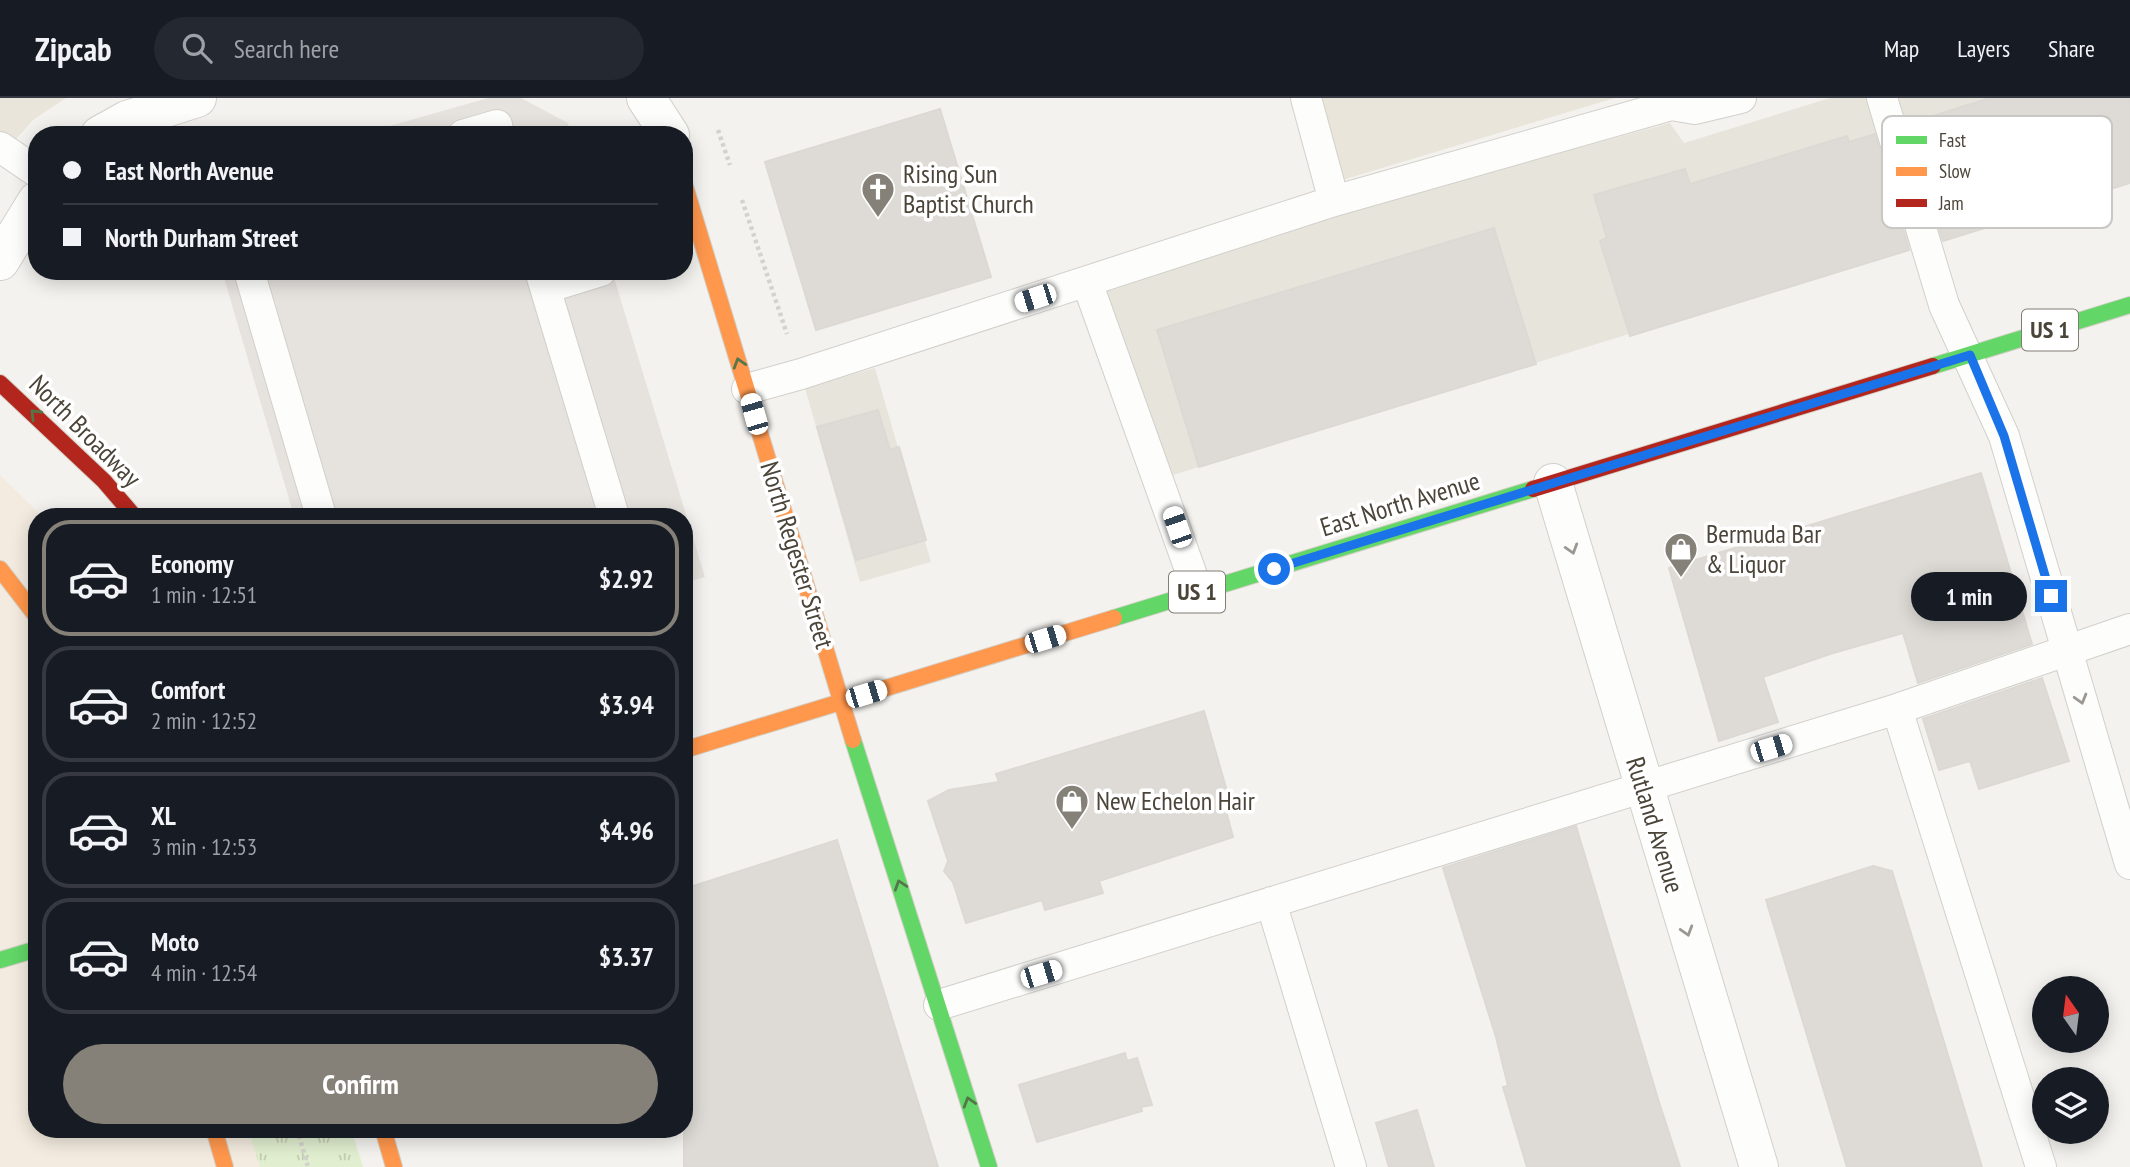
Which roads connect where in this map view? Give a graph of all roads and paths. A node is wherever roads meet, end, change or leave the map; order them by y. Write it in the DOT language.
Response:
graph roads {
  1 [pos="197,98"];
  2 [pos="646,98"];
  3 [pos="1306,98"];
  4 [pos="1741,98"];
  5 [pos="1882,98"];
  6 [pos="1887,116"];
  7 [pos="716,124"];
  8 [pos="116,126"];
  9 [pos="664,126"];
  10 [pos="0,147"];
  11 [pos="28,166"];
  12 [pos="734,177"];
  13 [pos="738,190"];
  14 [pos="1334,201"];
  15 [pos="28,216"];
  16 [pos="1921,228"];
  17 [pos="693,243"];
  18 [pos="0,261"];
  19 [pos="252,280"];
  20 [pos="543,280"];
  21 [pos="1087,282"];
  22 [pos="2130,305"];
  23 [pos="1970,355"];
  24 [pos="801,374"];
  25 [pos="0,383"];
  26 [pos="747,389"];
  27 [pos="1553,483"];
  28 [pos="127,508"];
  29 [pos="319,508"];
  30 [pos="612,508"];
  31 [pos="0,569"];
  32 [pos="1198,592"];
  33 [pos="28,605"];
  34 [pos="2130,629"];
  35 [pos="2067,650"];
  36 [pos="841,702"];
  37 [pos="1897,709"];
  38 [pos="693,747"];
  39 [pos="1644,787"];
  40 [pos="2130,864"];
  41 [pos="1271,902"];
  42 [pos="28,952"];
  43 [pos="0,960"];
  44 [pos="939,1005"];
  45 [pos="217,1138"];
  46 [pos="300,1138"];
  47 [pos="386,1138"];
  48 [pos="225,1167"];
  49 [pos="308,1167"];
  50 [pos="394,1167"];
  51 [pos="989,1167"];
  52 [pos="1351,1167"];
  53 [pos="1759,1167"];
  54 [pos="2041,1167"];
  1 -- 8 [label="street"];
  2 -- 9 [label="street"];
  3 -- 14 [label="lane"];
  4 -- 14 [label="lane"];
  5 -- 6 [label="lane"];
  7 -- 12 [label="path"];
  10 -- 11 [label="lane"];
  13 -- 24 [label="path"];
  14 -- 21 [label="lane"];
  15 -- 18 [label="street"];
  16 -- 23 [label="lane"];
  26 -- 17 [label="main road, North Regester Street, one-way"];
  19 -- 29 [label="lane"];
  20 -- 30 [label="lane"];
  21 -- 24 [label="lane"];
  21 -- 32 [label="lane"];
  22 -- 23 [label="main road, East North Avenue / US 1"];
  23 -- 27 [label="main road, East North Avenue / US 1"];
  23 -- 35 [label="lane"];
  24 -- 26 [label="lane"];
  28 -- 25 [label="main road, North Broadway, one-way"];
  26 -- 36 [label="main road, North Regester Street"];
  27 -- 32 [label="main road, East North Avenue / US 1"];
  27 -- 39 [label="street, Rutland Avenue, one-way"];
  31 -- 33 [label="main road"];
  32 -- 36 [label="main road, East North Avenue / US 1"];
  34 -- 35 [label="lane"];
  35 -- 37 [label="lane"];
  35 -- 40 [label="lane, one-way"];
  36 -- 38 [label="main road, East North Avenue / US 1"];
  44 -- 36 [label="main road, North Regester Street, one-way"];
  37 -- 39 [label="lane"];
  37 -- 54 [label="lane"];
  39 -- 41 [label="lane"];
  39 -- 53 [label="street, Rutland Avenue, one-way"];
  41 -- 44 [label="lane"];
  41 -- 52 [label="lane"];
  42 -- 43 [label="main road"];
  51 -- 44 [label="main road, North Regester Street, one-way"];
  45 -- 48 [label="main road"];
  46 -- 49 [label="path"];
  47 -- 50 [label="main road"];
}
